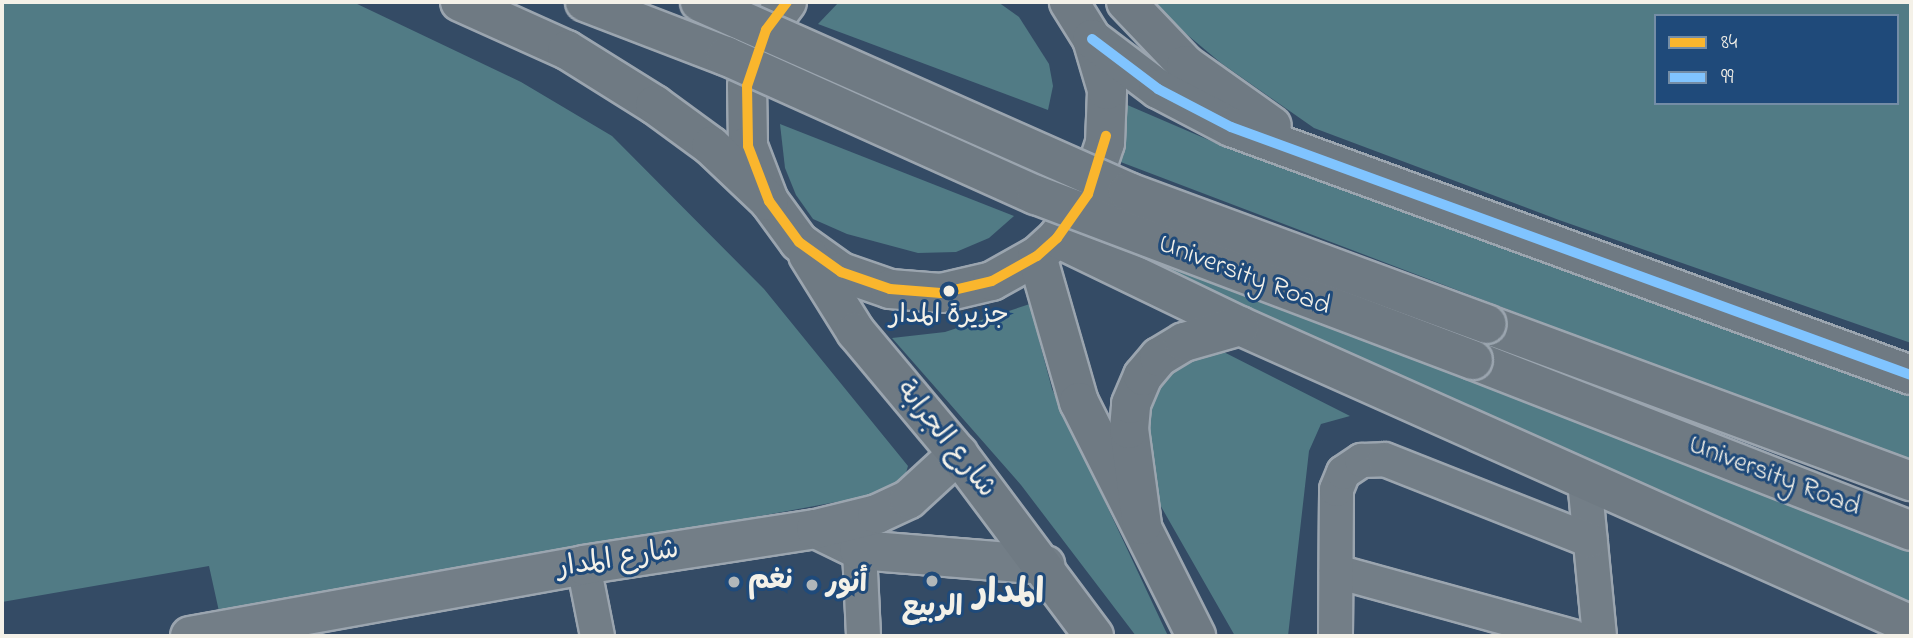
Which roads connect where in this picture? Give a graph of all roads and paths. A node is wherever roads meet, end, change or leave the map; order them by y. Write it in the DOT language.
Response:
graph roads {
  1 [pos="460,2"];
  2 [pos="585,2"];
  3 [pos="700,2"];
  4 [pos="787,2"];
  5 [pos="1069,2"];
  6 [pos="1126,2"];
  7 [pos="1092,39"];
  8 [pos="1352,175"];
  9 [pos="769,201"];
  10 [pos="799,242"];
  11 [pos="1047,247"];
  12 [pos="1240,326"];
  13 [pos="1911,375"];
  14 [pos="958,454"];
  15 [pos="1584,480"];
  16 [pos="1911,481"];
  17 [pos="1142,525"];
  18 [pos="816,529"];
  19 [pos="1911,531"];
  20 [pos="1590,540"];
  21 [pos="859,550"];
  22 [pos="583,565"];
  23 [pos="1045,565"];
  24 [pos="1336,571"];
  25 [pos="1911,625"];
  26 [pos="1194,634"];
  27 [pos="190,636"];
  28 [pos="597,636"];
  29 [pos="863,636"];
  30 [pos="1094,636"];
  31 [pos="1335,636"];
  32 [pos="1572,636"];
  33 [pos="1600,636"];
  1 -- 9 [label="main road"];
  2 -- 19 [label="main road, University Road, bridge"];
  3 -- 16 [label="main road, University Road, bridge"];
  4 -- 9 [label="main road"];
  5 -- 7 [label="main road"];
  6 -- 8 [label="main road"];
  7 -- 8 [label="main road"];
  7 -- 11 [label="main road"];
  8 -- 13 [label="main road"];
  9 -- 10 [label="main road"];
  10 -- 11 [label="main road"];
  10 -- 14 [label="main road, شارع الجرابة"];
  11 -- 12 [label="main road"];
  11 -- 17 [label="main road"];
  12 -- 15 [label="main road"];
  12 -- 17 [label="main road"];
  14 -- 18 [label="street, شارع المدار"];
  14 -- 23 [label="main road, شارع الجرابة"];
  15 -- 20 [label="street"];
  15 -- 25 [label="main road"];
  17 -- 26 [label="main road"];
  18 -- 21 [label="street"];
  18 -- 22 [label="street, شارع المدار"];
  20 -- 24 [label="street"];
  20 -- 33 [label="street"];
  21 -- 23 [label="street"];
  21 -- 29 [label="street"];
  22 -- 27 [label="street, شارع المدار"];
  22 -- 28 [label="street"];
  23 -- 30 [label="main road, شارع الجرابة"];
  24 -- 31 [label="street"];
  24 -- 32 [label="street"];
}
